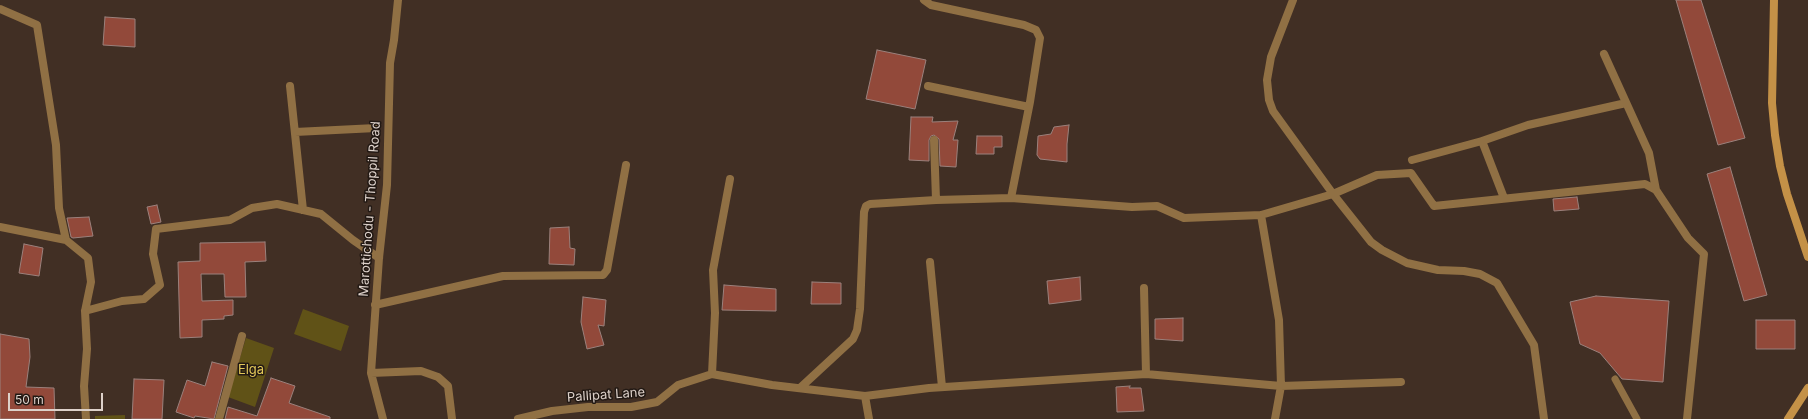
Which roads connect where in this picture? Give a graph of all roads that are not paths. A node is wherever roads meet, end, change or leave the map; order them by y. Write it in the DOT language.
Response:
graph roads {
  1 [pos="398,0"];
  2 [pos="924,0"];
  3 [pos="1293,0"];
  4 [pos="1774,0"];
  5 [pos="0,10"];
  6 [pos="1604,54"];
  7 [pos="290,86"];
  8 [pos="928,86"];
  9 [pos="1626,103"];
  10 [pos="1029,107"];
  11 [pos="376,128"];
  12 [pos="295,132"];
  13 [pos="934,140"];
  14 [pos="1482,142"];
  15 [pos="1412,160"];
  16 [pos="626,165"];
  17 [pos="730,179"];
  18 [pos="1656,190"];
  19 [pos="1333,194"];
  20 [pos="1011,198"];
  21 [pos="1504,198"];
  22 [pos="936,200"];
  23 [pos="303,210"];
  24 [pos="1262,215"];
  25 [pos="0,227"];
  26 [pos="66,240"];
  27 [pos="1808,256"];
  28 [pos="379,258"];
  29 [pos="930,262"];
  30 [pos="1144,288"];
  31 [pos="375,305"];
  32 [pos="84,310"];
  33 [pos="242,336"];
  34 [pos="371,373"];
  35 [pos="712,374"];
  36 [pos="1146,374"];
  37 [pos="1615,379"];
  38 [pos="1401,382"];
  39 [pos="1281,386"];
  40 [pos="942,387"];
  41 [pos="800,388"];
  42 [pos="1808,388"];
  43 [pos="865,396"];
  44 [pos="86,419"];
  45 [pos="219,419"];
  46 [pos="383,419"];
  47 [pos="452,419"];
  48 [pos="518,419"];
  49 [pos="869,419"];
  50 [pos="1276,419"];
  51 [pos="1544,419"];
  52 [pos="1638,419"];
  53 [pos="1687,419"];
  54 [pos="1788,419"];
  1 -- 28 [label="street, Marottichodu - Thoppil Road"];
  2 -- 10 [label="street"];
  3 -- 19 [label="street"];
  4 -- 27 [label="main road"];
  5 -- 26 [label="street"];
  6 -- 9 [label="street"];
  7 -- 12 [label="street"];
  8 -- 10 [label="street"];
  9 -- 14 [label="street"];
  9 -- 18 [label="street"];
  10 -- 20 [label="street"];
  11 -- 12 [label="street"];
  12 -- 23 [label="street"];
  13 -- 22 [label="street"];
  14 -- 15 [label="street"];
  14 -- 21 [label="street"];
  16 -- 31 [label="street"];
  17 -- 35 [label="street"];
  18 -- 21 [label="street"];
  18 -- 53 [label="street"];
  19 -- 21 [label="street"];
  19 -- 24 [label="street"];
  19 -- 51 [label="street"];
  20 -- 22 [label="street"];
  20 -- 24 [label="street"];
  22 -- 41 [label="street"];
  23 -- 28 [label="street"];
  23 -- 32 [label="street"];
  24 -- 39 [label="street"];
  25 -- 26 [label="street"];
  26 -- 32 [label="street"];
  28 -- 31 [label="street, Marottichodu - Thoppil Road"];
  29 -- 40 [label="street"];
  30 -- 36 [label="street"];
  31 -- 34 [label="street, Marottichodu - Thoppil Road"];
  32 -- 44 [label="street"];
  33 -- 45 [label="street"];
  34 -- 46 [label="street, Marottichodu - Thoppil Road"];
  34 -- 47 [label="street"];
  35 -- 41 [label="street"];
  35 -- 48 [label="street, Pallipat Lane"];
  36 -- 39 [label="street"];
  36 -- 40 [label="street"];
  37 -- 52 [label="lane"];
  38 -- 39 [label="street"];
  39 -- 50 [label="street"];
  40 -- 43 [label="street"];
  41 -- 43 [label="street"];
  42 -- 54 [label="main road"];
  43 -- 49 [label="street"];
}
